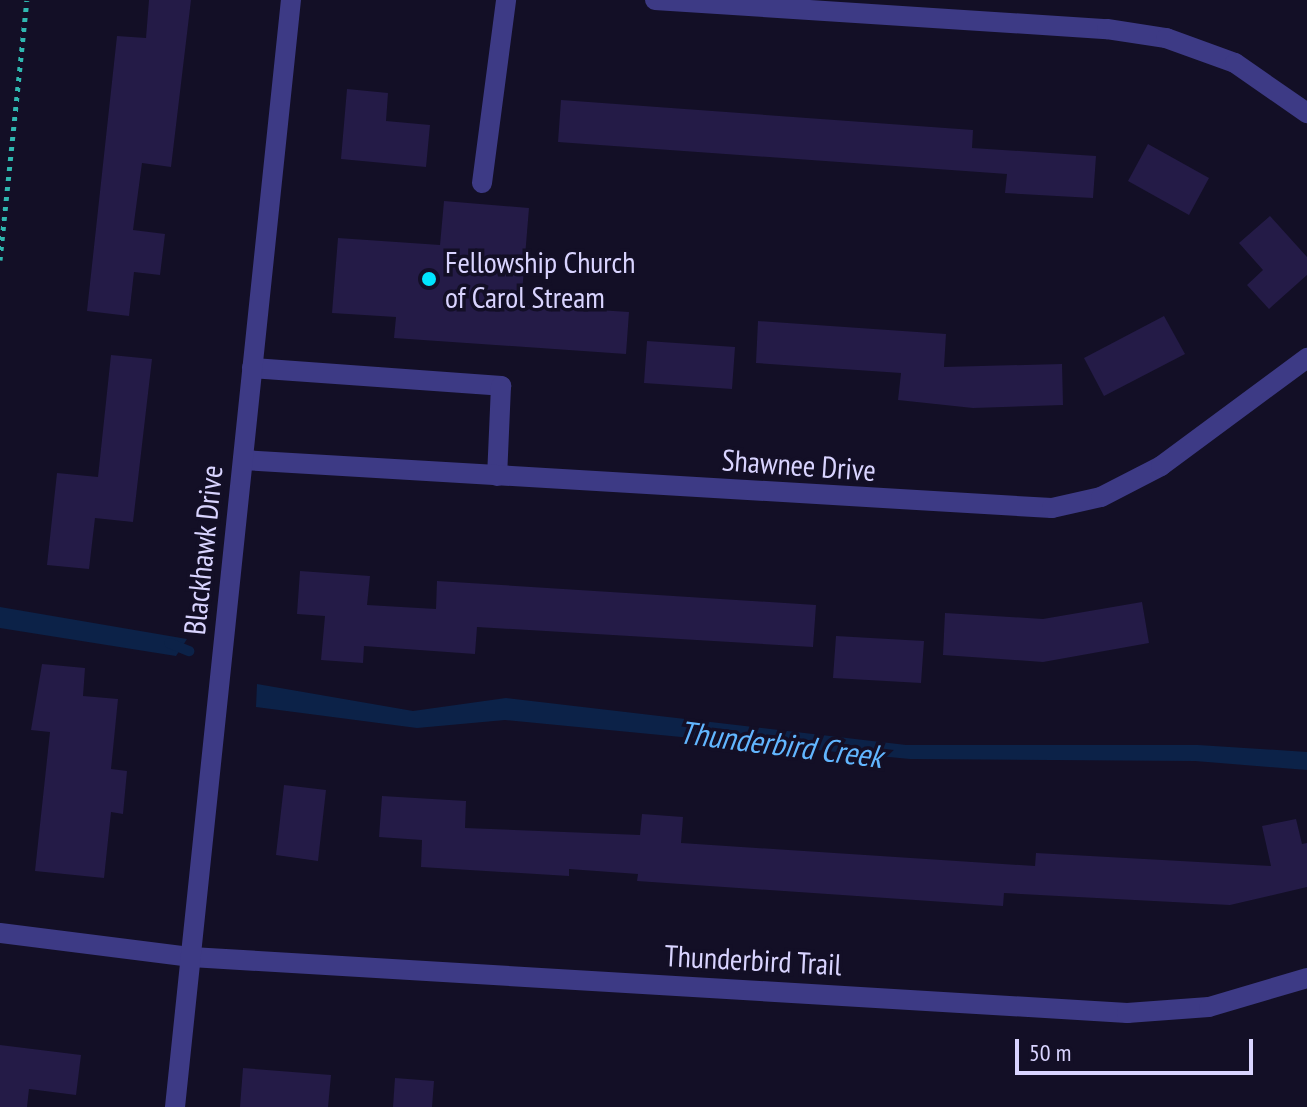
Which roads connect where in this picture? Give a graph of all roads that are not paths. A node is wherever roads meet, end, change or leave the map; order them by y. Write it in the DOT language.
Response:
graph roads {
  1 [pos="291,0"];
  2 [pos="506,0"];
  3 [pos="655,0"];
  4 [pos="1307,113"];
  5 [pos="482,183"];
  6 [pos="1307,358"];
  7 [pos="252,368"];
  8 [pos="243,460"];
  9 [pos="497,476"];
  10 [pos="0,933"];
  11 [pos="191,957"];
  12 [pos="1307,978"];
  13 [pos="175,1107"];
  1 -- 7 [label="street, Blackhawk Drive"];
  2 -- 5 [label="street"];
  3 -- 4 [label="street"];
  6 -- 9 [label="street, Shawnee Drive"];
  7 -- 8 [label="street, Blackhawk Drive"];
  7 -- 9 [label="street"];
  8 -- 9 [label="street, Shawnee Drive"];
  8 -- 11 [label="street, Blackhawk Drive"];
  10 -- 11 [label="street, Thunderbird Trail"];
  11 -- 12 [label="street, Thunderbird Trail"];
  11 -- 13 [label="street, Blackhawk Drive"];
}
